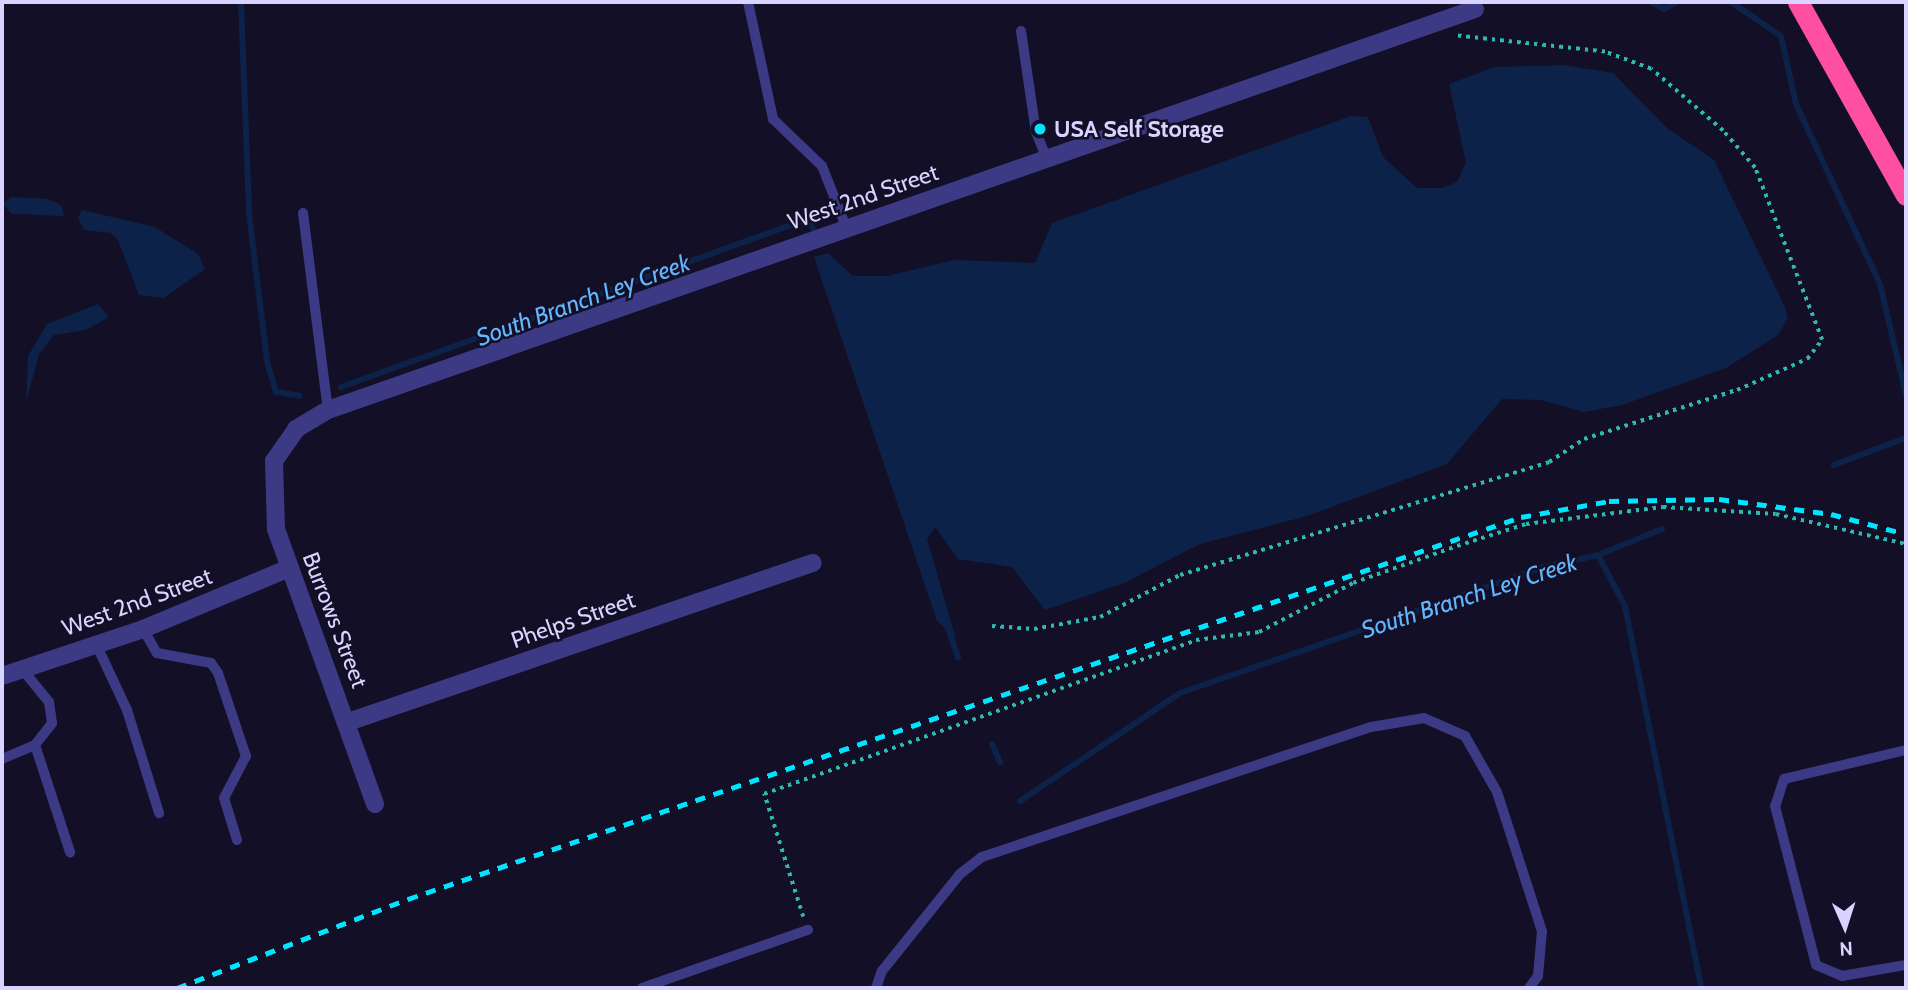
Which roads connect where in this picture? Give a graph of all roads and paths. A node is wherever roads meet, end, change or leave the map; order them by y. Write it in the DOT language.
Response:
graph roads {
  1 [pos="748,2"];
  2 [pos="1798,2"];
  3 [pos="1475,9"];
  4 [pos="1021,31"];
  5 [pos="1449,35"];
  6 [pos="1047,159"];
  7 [pos="1906,195"];
  8 [pos="303,213"];
  9 [pos="847,229"];
  10 [pos="328,410"];
  11 [pos="278,451"];
  12 [pos="1906,544"];
  13 [pos="813,563"];
  14 [pos="287,569"];
  15 [pos="992,626"];
  16 [pos="143,629"];
  17 [pos="96,644"];
  18 [pos="22,669"];
  19 [pos="2,676"];
  20 [pos="348,722"];
  21 [pos="34,746"];
  22 [pos="1906,750"];
  23 [pos="2,759"];
  24 [pos="375,804"];
  25 [pos="159,813"];
  26 [pos="237,840"];
  27 [pos="70,852"];
  28 [pos="808,930"];
  29 [pos="1906,965"];
  30 [pos="642,988"];
  31 [pos="876,988"];
  32 [pos="1529,988"];
  1 -- 9 [label="lane"];
  2 -- 7 [label="highway"];
  3 -- 6 [label="street, West 2nd Street"];
  4 -- 6 [label="lane"];
  5 -- 15 [label="path"];
  6 -- 9 [label="street, West 2nd Street"];
  8 -- 10 [label="lane"];
  9 -- 10 [label="street, West 2nd Street"];
  10 -- 11 [label="street, West 2nd Street"];
  11 -- 14 [label="street, Burrows Street"];
  12 -- 28 [label="path"];
  13 -- 20 [label="street, Phelps Street"];
  14 -- 16 [label="street, West 2nd Street"];
  14 -- 20 [label="street, Burrows Street"];
  16 -- 17 [label="street, West 2nd Street"];
  16 -- 26 [label="lane"];
  17 -- 18 [label="street, West 2nd Street"];
  17 -- 25 [label="lane"];
  18 -- 19 [label="street, West 2nd Street"];
  18 -- 21 [label="lane"];
  20 -- 24 [label="street, Burrows Street"];
  21 -- 23 [label="lane"];
  21 -- 27 [label="lane"];
  22 -- 29 [label="lane"];
  28 -- 30 [label="lane"];
  31 -- 32 [label="lane"];
}
